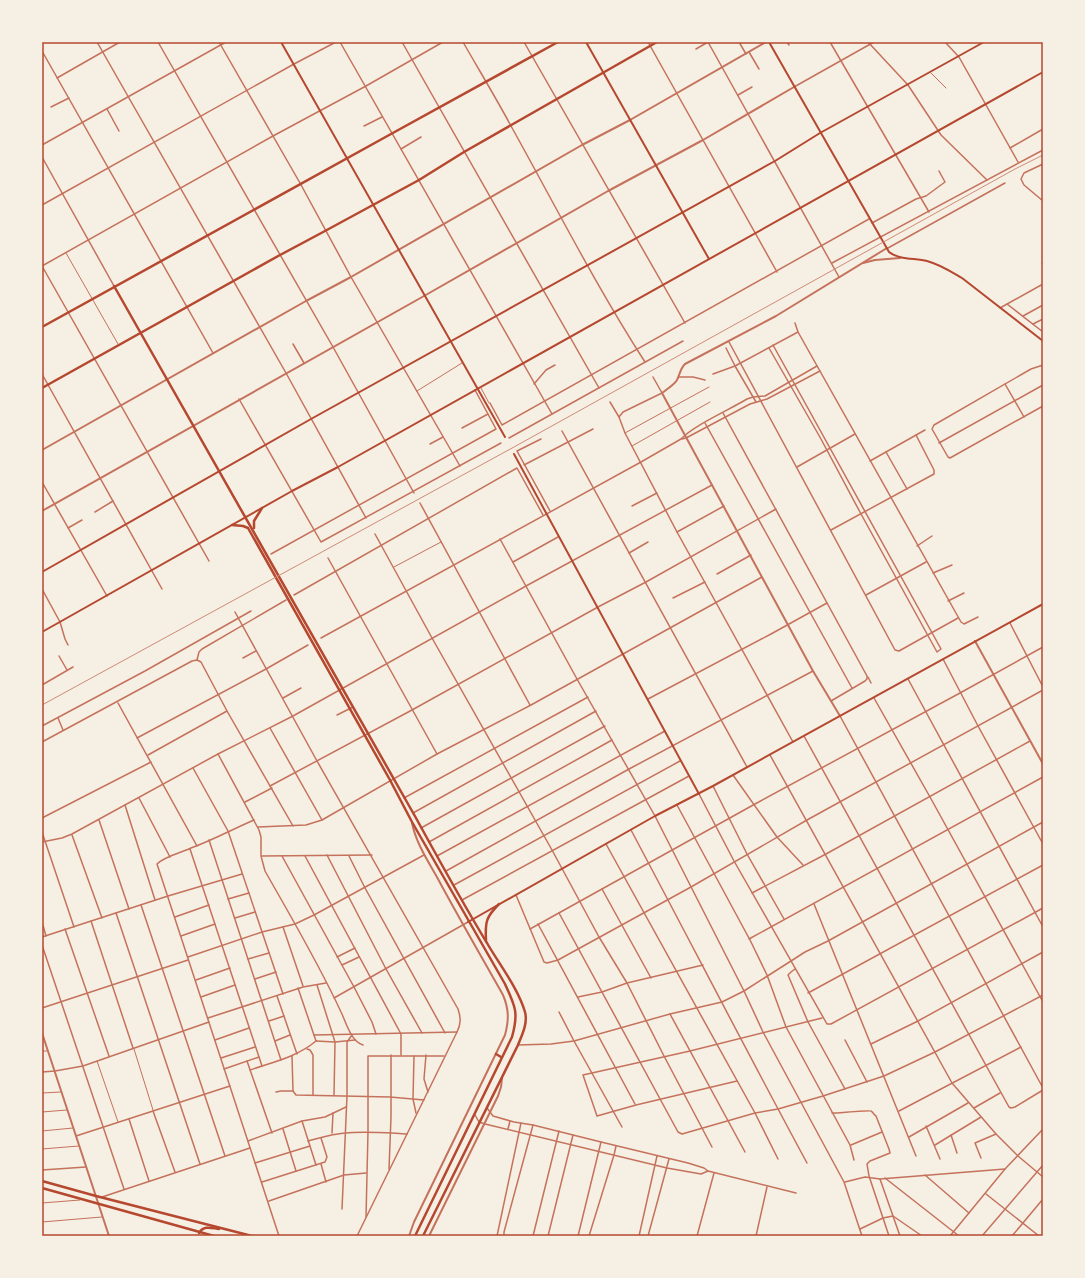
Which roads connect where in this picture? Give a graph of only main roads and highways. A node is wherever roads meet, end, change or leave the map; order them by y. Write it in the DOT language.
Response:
graph roads {
  1 [pos="281,42"];
  2 [pos="558,42"];
  3 [pos="586,42"];
  4 [pos="657,42"];
  5 [pos="767,42"];
  6 [pos="984,42"];
  7 [pos="604,73"];
  8 [pos="1042,73"];
  9 [pos="820,133"];
  10 [pos="347,159"];
  11 [pos="848,181"];
  12 [pos="373,205"];
  13 [pos="682,212"];
  14 [pos="708,259"];
  15 [pos="114,286"];
  16 [pos="42,327"];
  17 [pos="141,332"];
  18 [pos="1043,341"];
  19 [pos="451,342"];
  20 [pos="42,388"];
  21 [pos="476,389"];
  22 [pos="504,438"];
  23 [pos="514,454"];
  24 [pos="220,471"];
  25 [pos="262,508"];
  26 [pos="246,517"];
  27 [pos="232,525"];
  28 [pos="255,533"];
  29 [pos="42,572"];
  30 [pos="1043,604"];
  31 [pos="42,632"];
  32 [pos="392,779"];
  33 [pos="699,794"];
  34 [pos="499,904"];
  35 [pos="473,919"];
  36 [pos="468,922"];
  37 [pos="486,942"];
  38 [pos="496,1054"];
  39 [pos="502,1057"];
  40 [pos="42,1181"];
  41 [pos="42,1188"];
  42 [pos="223,1229"];
  43 [pos="199,1232"];
  44 [pos="214,1236"];
  45 [pos="252,1236"];
  46 [pos="415,1236"];
  47 [pos="423,1236"];
  1 -- 10 [label="main road"];
  2 -- 10 [label="main road"];
  3 -- 7 [label="main road"];
  4 -- 7 [label="main road"];
  5 -- 9 [label="main road"];
  6 -- 9 [label="main road"];
  7 -- 12 [label="main road"];
  7 -- 13 [label="main road"];
  8 -- 11 [label="main road"];
  9 -- 11 [label="main road"];
  9 -- 13 [label="main road"];
  10 -- 12 [label="main road"];
  10 -- 15 [label="main road"];
  11 -- 14 [label="main road"];
  11 -- 18 [label="main road"];
  12 -- 17 [label="main road"];
  12 -- 19 [label="main road"];
  13 -- 14 [label="main road"];
  13 -- 19 [label="main road"];
  14 -- 21 [label="main road"];
  15 -- 16 [label="main road"];
  15 -- 17 [label="main road"];
  17 -- 20 [label="main road"];
  17 -- 24 [label="main road"];
  19 -- 21 [label="main road"];
  19 -- 24 [label="main road"];
  21 -- 22 [label="main road"];
  21 -- 25 [label="main road"];
  23 -- 33 [label="main road"];
  24 -- 26 [label="main road"];
  24 -- 29 [label="main road"];
  25 -- 26 [label="main road"];
  25 -- 28 [label="main road"];
  26 -- 27 [label="main road"];
  26 -- 28 [label="main road"];
  27 -- 31 [label="main road"];
  27 -- 32 [label="main road"];
  28 -- 32 [label="main road"];
  30 -- 33 [label="main road"];
  32 -- 35 [label="main road"];
  32 -- 36 [label="main road"];
  33 -- 34 [label="main road"];
  34 -- 35 [label="main road"];
  34 -- 37 [label="main road"];
  35 -- 36 [label="main road"];
  35 -- 37 [label="main road"];
  36 -- 39 [label="main road"];
  37 -- 47 [label="main road"];
  38 -- 39 [label="main road"];
  39 -- 46 [label="main road"];
  40 -- 42 [label="main road"];
  41 -- 43 [label="main road"];
  42 -- 43 [label="main road"];
  42 -- 45 [label="main road"];
  43 -- 44 [label="main road"];
}
